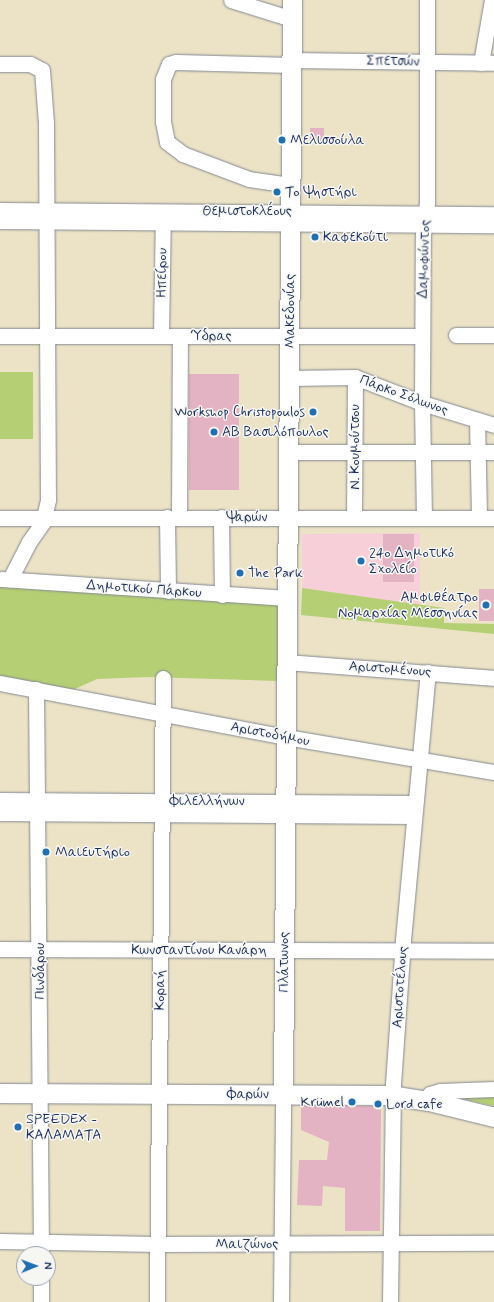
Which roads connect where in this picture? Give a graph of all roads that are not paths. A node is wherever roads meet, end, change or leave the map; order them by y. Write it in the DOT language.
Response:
graph roads {
  1 [pos="231,0"];
  2 [pos="427,0"];
  3 [pos="492,0"];
  4 [pos="292,9"];
  5 [pos="292,62"];
  6 [pos="427,62"];
  7 [pos="487,63"];
  8 [pos="0,64"];
  9 [pos="290,185"];
  10 [pos="0,210"];
  11 [pos="494,214"];
  12 [pos="47,216"];
  13 [pos="162,216"];
  14 [pos="290,217"];
  15 [pos="425,218"];
  16 [pos="0,221"];
  17 [pos="494,225"];
  18 [pos="456,335"];
  19 [pos="494,335"];
  20 [pos="0,336"];
  21 [pos="47,336"];
  22 [pos="161,336"];
  23 [pos="180,336"];
  24 [pos="289,336"];
  25 [pos="422,336"];
  26 [pos="355,377"];
  27 [pos="289,378"];
  28 [pos="422,403"];
  29 [pos="476,420"];
  30 [pos="494,424"];
  31 [pos="355,451"];
  32 [pos="423,451"];
  33 [pos="477,451"];
  34 [pos="288,452"];
  35 [pos="494,452"];
  36 [pos="173,517"];
  37 [pos="221,517"];
  38 [pos="288,517"];
  39 [pos="0,518"];
  40 [pos="45,518"];
  41 [pos="354,518"];
  42 [pos="424,518"];
  43 [pos="479,518"];
  44 [pos="494,518"];
  45 [pos="5,579"];
  46 [pos="168,592"];
  47 [pos="222,595"];
  48 [pos="287,598"];
  49 [pos="287,622"];
  50 [pos="287,662"];
  51 [pos="428,672"];
  52 [pos="163,678"];
  53 [pos="494,678"];
  54 [pos="0,683"];
  55 [pos="41,690"];
  56 [pos="162,713"];
  57 [pos="286,737"];
  58 [pos="420,760"];
  59 [pos="494,772"];
  60 [pos="0,800"];
  61 [pos="38,806"];
  62 [pos="160,807"];
  63 [pos="285,808"];
  64 [pos="414,809"];
  65 [pos="0,813"];
  66 [pos="0,949"];
  67 [pos="40,949"];
  68 [pos="160,950"];
  69 [pos="284,950"];
  70 [pos="403,951"];
  71 [pos="494,952"];
  72 [pos="494,1089"];
  73 [pos="0,1093"];
  74 [pos="40,1094"];
  75 [pos="159,1094"];
  76 [pos="283,1094"];
  77 [pos="393,1095"];
  78 [pos="424,1100"];
  79 [pos="494,1117"];
  80 [pos="0,1241"];
  81 [pos="390,1242"];
  82 [pos="494,1243"];
  83 [pos="157,1244"];
  84 [pos="282,1244"];
  85 [pos="29,1246"];
  86 [pos="41,1246"];
  87 [pos="56,1247"];
  88 [pos="41,1286"];
  89 [pos="41,1302"];
  90 [pos="157,1302"];
  91 [pos="282,1302"];
  92 [pos="390,1302"];
  1 -- 4 [label="street"];
  2 -- 6 [label="street, Δαμοφώντος"];
  3 -- 7 [label="street"];
  4 -- 5 [label="main road, Μακεδονίας"];
  5 -- 6 [label="street, Σπετσών"];
  5 -- 9 [label="main road, Μακεδονίας"];
  5 -- 9 [label="street, Σπετσών"];
  6 -- 7 [label="street, Σπετσών"];
  6 -- 15 [label="street, Δαμοφώντος"];
  8 -- 12 [label="street"];
  9 -- 14 [label="main road, Μακεδονίας"];
  10 -- 12 [label="street, Θεμιστοκλέους"];
  11 -- 15 [label="street, Θεμιστοκλέους"];
  12 -- 13 [label="street, Θεμιστοκλέους"];
  12 -- 16 [label="street, Θεμιστοκλέους"];
  12 -- 21 [label="street"];
  13 -- 14 [label="street, Θεμιστοκλέους"];
  13 -- 22 [label="street, Ηπείρου"];
  14 -- 15 [label="street, Θεμιστοκλέους"];
  14 -- 24 [label="main road, Μακεδονίας"];
  15 -- 17 [label="street, Θεμιστοκλέους"];
  15 -- 25 [label="street, Δαμοφώντος"];
  18 -- 19 [label="street"];
  20 -- 21 [label="street, Ύδρας"];
  21 -- 22 [label="street, Ύδρας"];
  21 -- 40 [label="street"];
  22 -- 23 [label="street, Ύδρας"];
  23 -- 24 [label="street, Ύδρας"];
  23 -- 36 [label="street"];
  24 -- 25 [label="street, Ύδρας"];
  24 -- 27 [label="main road, Μακεδονίας"];
  25 -- 28 [label="street, Δαμοφώντος"];
  26 -- 27 [label="street, Πάρκο Σόλωνος"];
  26 -- 28 [label="street, Πάρκο Σόλωνος"];
  26 -- 31 [label="street, Ν. Κουμούτσου"];
  27 -- 34 [label="main road, Μακεδονίας"];
  28 -- 29 [label="street, Πάρκο Σόλωνος"];
  28 -- 32 [label="street, Δαμοφώντος"];
  29 -- 30 [label="street, Πάρκο Σόλωνος"];
  29 -- 33 [label="street"];
  31 -- 32 [label="street"];
  31 -- 34 [label="street"];
  31 -- 41 [label="street, Ν. Κουμούτσου"];
  32 -- 33 [label="street"];
  32 -- 42 [label="street, Δαμοφώντος"];
  33 -- 35 [label="street"];
  33 -- 43 [label="street"];
  34 -- 38 [label="main road, Μακεδονίας"];
  36 -- 37 [label="street, Ψαρών"];
  36 -- 40 [label="street, Ψαρών"];
  36 -- 46 [label="street"];
  37 -- 38 [label="street, Ψαρών"];
  37 -- 47 [label="street"];
  38 -- 41 [label="street, Ψαρών"];
  38 -- 48 [label="main road, Μακεδονίας"];
  39 -- 40 [label="street, Ψαρών"];
  40 -- 45 [label="street"];
  41 -- 42 [label="street, Ψαρών"];
  42 -- 43 [label="street, Ψαρών"];
  43 -- 44 [label="street, Ψαρών"];
  45 -- 46 [label="street, Δημοτικού Πάρκου"];
  46 -- 47 [label="street, Δημοτικού Πάρκου"];
  47 -- 48 [label="street, Δημοτικού Πάρκου"];
  48 -- 49 [label="main road, Μακεδονίας"];
  49 -- 50 [label="main road, Πλάτωνος"];
  50 -- 51 [label="street, Αριστομένους"];
  50 -- 57 [label="main road, Πλάτωνος"];
  51 -- 53 [label="street, Αριστομένους"];
  51 -- 58 [label="street, Αριστοτέλους"];
  52 -- 56 [label="street, Κοραή"];
  54 -- 55 [label="street"];
  55 -- 56 [label="street, Αριστοδήμου"];
  55 -- 61 [label="street, Πινδάρου"];
  56 -- 57 [label="street, Αριστοδήμου"];
  56 -- 62 [label="street, Κοραή"];
  57 -- 58 [label="street, Αριστοδήμου"];
  57 -- 63 [label="main road, Πλάτωνος"];
  58 -- 59 [label="street, Αριστοδήμου"];
  58 -- 64 [label="street, Αριστοτέλους"];
  60 -- 61 [label="street, Φιλελλήνων"];
  61 -- 62 [label="street, Φιλελλήνων"];
  61 -- 65 [label="street, Φιλελλήνων"];
  61 -- 67 [label="street, Πινδάρου"];
  62 -- 63 [label="street, Φιλελλήνων"];
  62 -- 68 [label="street, Κοραή"];
  63 -- 64 [label="street, Φιλελλήνων"];
  63 -- 69 [label="main road, Πλάτωνος"];
  64 -- 70 [label="street, Αριστοτέλους"];
  66 -- 67 [label="street, Κωνσταντίνου Κανάρη"];
  67 -- 68 [label="street, Κωνσταντίνου Κανάρη"];
  67 -- 74 [label="street, Πινδάρου"];
  68 -- 69 [label="street, Κωνσταντίνου Κανάρη"];
  68 -- 75 [label="street, Κοραή"];
  69 -- 70 [label="street, Κωνσταντίνου Κανάρη"];
  69 -- 76 [label="main road, Πλάτωνος"];
  70 -- 71 [label="street, Κωνσταντίνου Κανάρη"];
  70 -- 77 [label="street, Αριστοτέλους"];
  72 -- 78 [label="street"];
  73 -- 74 [label="main road, Φαρών"];
  74 -- 75 [label="main road, Φαρών"];
  74 -- 86 [label="street, Πινδάρου"];
  75 -- 76 [label="main road, Φαρών"];
  75 -- 83 [label="street, Κοραή"];
  76 -- 77 [label="main road, Φαρών"];
  76 -- 84 [label="street, Πλάτωνος"];
  77 -- 78 [label="main road, Φαρών"];
  77 -- 81 [label="street, Αριστοτέλους"];
  78 -- 79 [label="main road, Φαρών"];
  80 -- 85 [label="street, Μαιζώνος"];
  81 -- 82 [label="street, Μαιζώνος"];
  81 -- 84 [label="street, Μαιζώνος"];
  81 -- 92 [label="street, Αριστοτέλους"];
  83 -- 84 [label="street, Μαιζώνος"];
  83 -- 87 [label="street, Μαιζώνος"];
  83 -- 90 [label="street, Κοραή"];
  84 -- 91 [label="street, Πλάτωνος"];
  88 -- 89 [label="street"];
}
